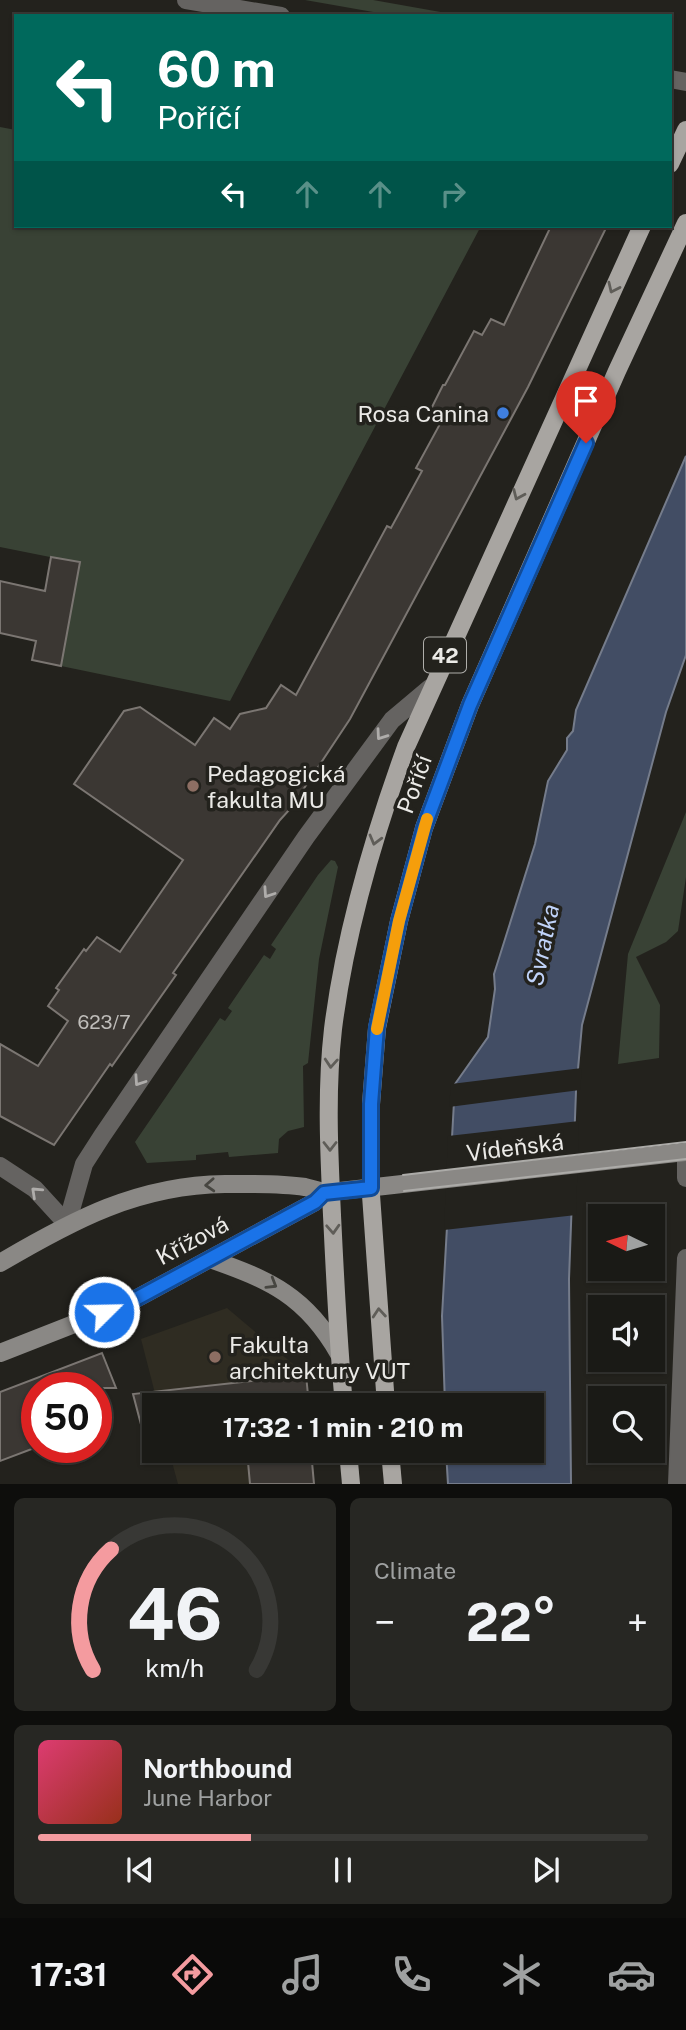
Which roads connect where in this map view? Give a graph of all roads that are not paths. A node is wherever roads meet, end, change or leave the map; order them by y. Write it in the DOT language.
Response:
graph roads {
  1 [pos="186,0"];
  2 [pos="269,14"];
  3 [pos="686,130"];
  4 [pos="672,160"];
  5 [pos="686,223"];
  6 [pos="641,228"];
  7 [pos="430,688"];
  8 [pos="686,1152"];
  9 [pos="0,1166"];
  10 [pos="686,1178"];
  11 [pos="371,1188"];
  12 [pos="335,1192"];
  13 [pos="66,1224"];
  14 [pos="686,1258"];
  15 [pos="209,1259"];
  16 [pos="0,1263"];
  17 [pos="0,1353"];
  18 [pos="339,1354"];
  19 [pos="343,1393"];
  20 [pos="385,1393"];
  21 [pos="349,1463"];
  22 [pos="391,1463"];
  23 [pos="351,1484"];
  24 [pos="393,1484"];
  25 [pos="677,1484"];
  1 -- 2 [label="street"];
  3 -- 4 [label="main road"];
  5 -- 11 [label="main road, Poříčí / 42"];
  6 -- 7 [label="main road, Poříčí / 42, one-way"];
  7 -- 12 [label="main road, Poříčí / 42, one-way"];
  7 -- 13 [label="street, Poříčí, one-way"];
  8 -- 10 [label="street"];
  8 -- 11 [label="main road, Vídeňská"];
  13 -- 9 [label="street, one-way"];
  11 -- 12 [label="main road, Vídeňská"];
  20 -- 11 [label="main road, Poříčí / 42, one-way"];
  12 -- 13 [label="main road, Křížová, one-way"];
  12 -- 15 [label="main road, Křížová"];
  12 -- 18 [label="main road, Poříčí / 42, one-way"];
  13 -- 16 [label="main road, Křížová"];
  14 -- 25 [label="street"];
  15 -- 17 [label="main road, Křížová"];
  15 -- 18 [label="main road, one-way"];
  18 -- 19 [label="main road, Poříčí / 42"];
  21 -- 23 [label="main road"];
  22 -- 24 [label="main road"];
}
